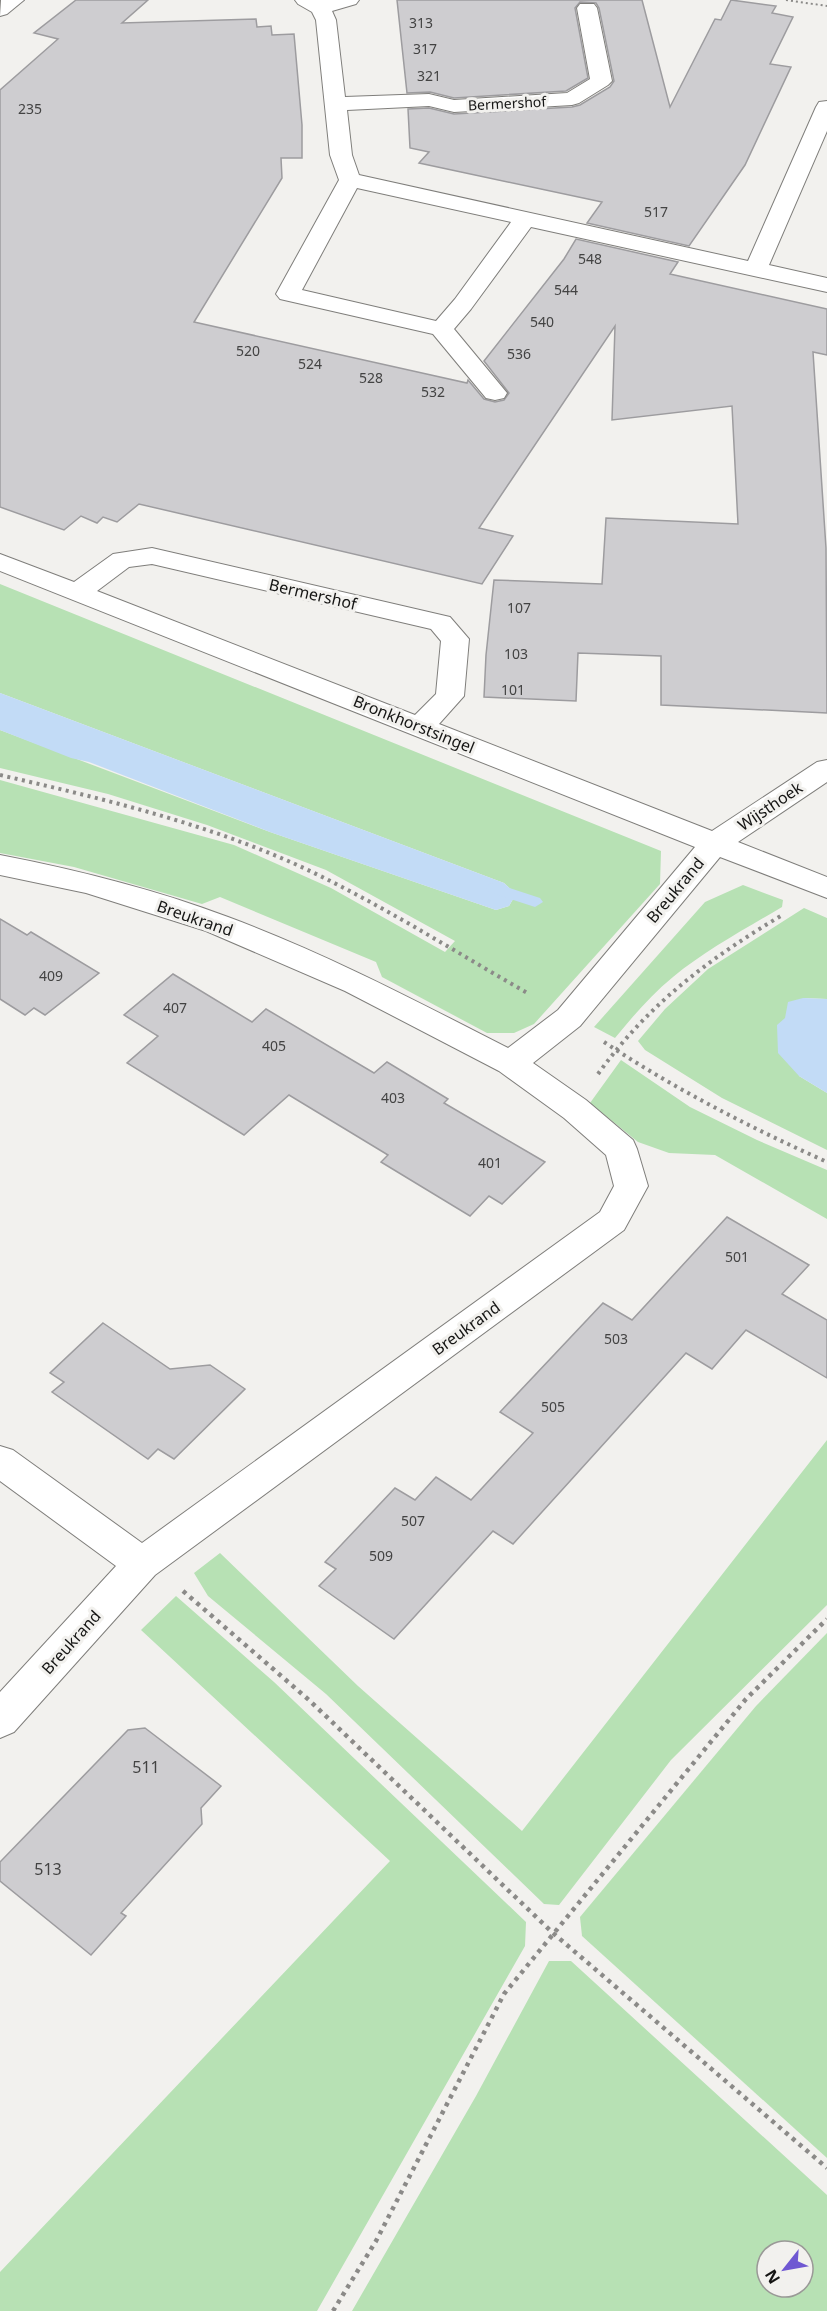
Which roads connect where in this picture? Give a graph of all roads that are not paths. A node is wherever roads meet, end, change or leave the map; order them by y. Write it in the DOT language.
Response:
graph roads {
  1 [pos="14,0"];
  2 [pos="349,0"];
  3 [pos="313,4"];
  4 [pos="587,8"];
  5 [pos="0,10"];
  6 [pos="336,104"];
  7 [pos="827,107"];
  8 [pos="350,180"];
  9 [pos="525,219"];
  10 [pos="754,270"];
  11 [pos="827,285"];
  12 [pos="441,329"];
  13 [pos="495,393"];
  14 [pos="0,562"];
  15 [pos="77,592"];
  16 [pos="421,726"];
  17 [pos="827,769"];
  18 [pos="714,844"];
  19 [pos="0,865"];
  20 [pos="818,885"];
  21 [pos="510,1063"];
  22 [pos="0,1461"];
  23 [pos="142,1564"];
  24 [pos="0,1720"];
  1 -- 5 [label="street"];
  2 -- 3 [label="street"];
  3 -- 6 [label="street"];
  4 -- 6 [label="street, Bermershof"];
  6 -- 8 [label="street"];
  7 -- 10 [label="street"];
  8 -- 9 [label="street"];
  8 -- 12 [label="street"];
  9 -- 10 [label="street"];
  9 -- 12 [label="street"];
  10 -- 11 [label="street"];
  12 -- 13 [label="street"];
  14 -- 15 [label="street, Bronkhorstsingel"];
  15 -- 16 [label="street, Bronkhorstsingel"];
  15 -- 16 [label="street, Bermershof"];
  16 -- 18 [label="street, Bronkhorstsingel"];
  17 -- 18 [label="street, Wijsthoek"];
  18 -- 20 [label="street, Bronkhorstsingel"];
  18 -- 21 [label="street, Breukrand"];
  19 -- 21 [label="street, Breukrand"];
  21 -- 23 [label="street, Breukrand"];
  22 -- 23 [label="street"];
  23 -- 24 [label="street, Breukrand"];
}
